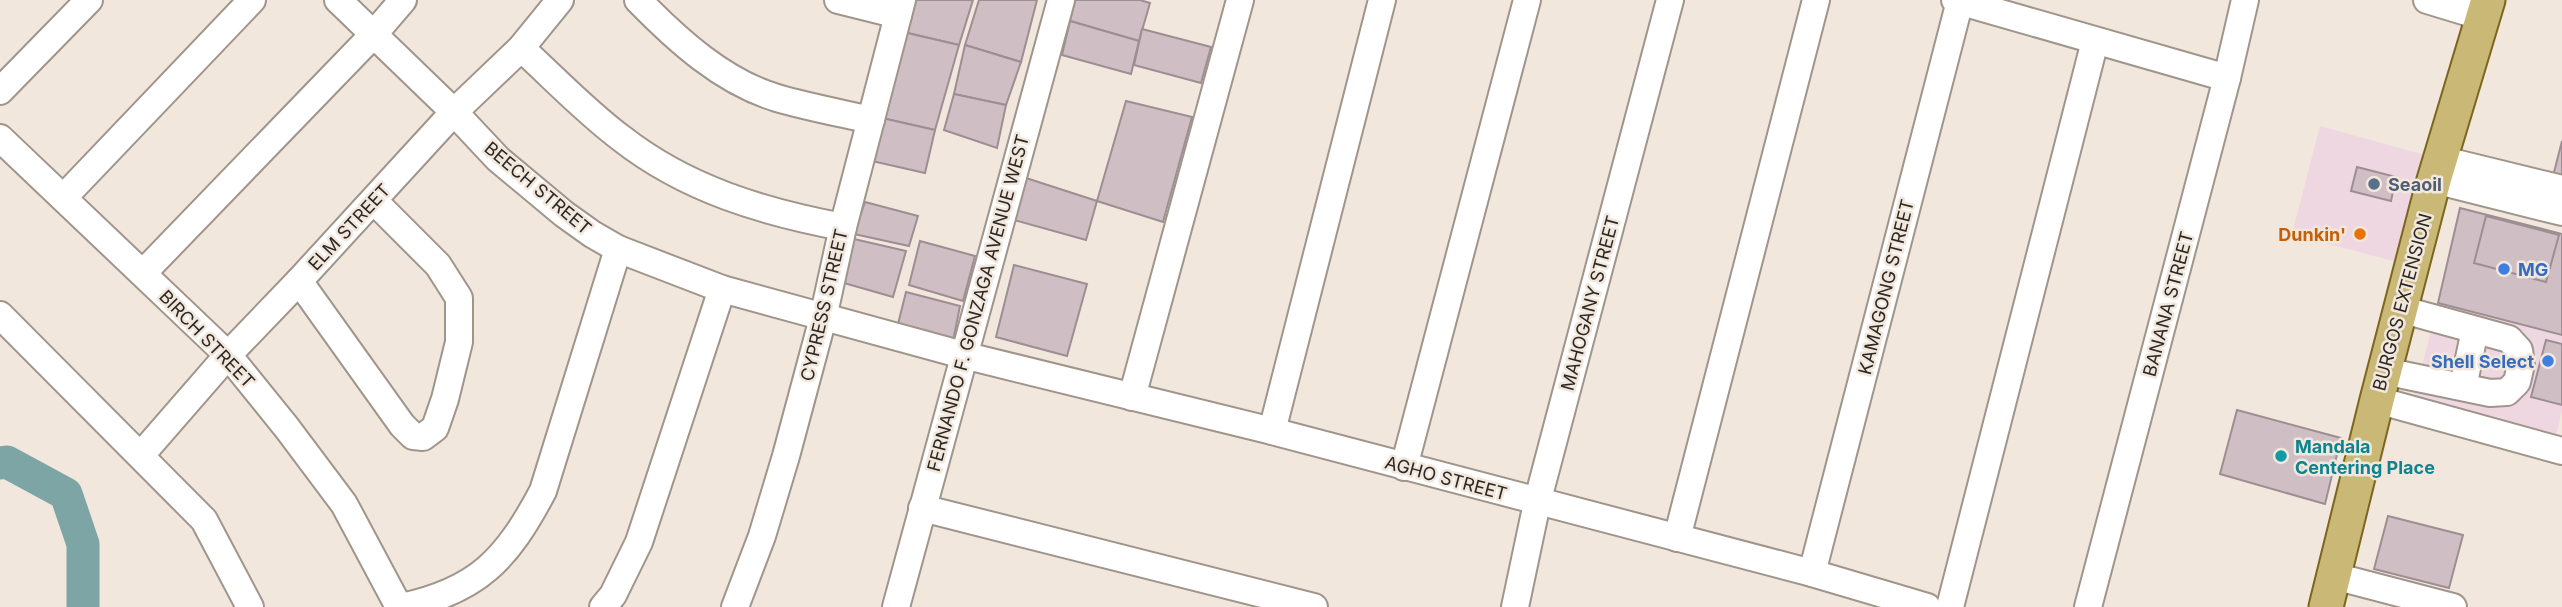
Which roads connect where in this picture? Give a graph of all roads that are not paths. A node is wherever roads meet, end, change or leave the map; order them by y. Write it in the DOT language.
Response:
graph roads {
  1 [pos="89,0"];
  2 [pos="252,0"];
  3 [pos="338,0"];
  4 [pos="403,0"];
  5 [pos="560,0"];
  6 [pos="638,0"];
  7 [pos="838,0"];
  8 [pos="1061,0"];
  9 [pos="1240,0"];
  10 [pos="1382,0"];
  11 [pos="1527,0"];
  12 [pos="1670,0"];
  13 [pos="1816,0"];
  14 [pos="2245,0"];
  15 [pos="2427,0"];
  16 [pos="1957,1"];
  17 [pos="900,8"];
  18 [pos="2485,9"];
  19 [pos="373,35"];
  20 [pos="2095,41"];
  21 [pos="521,48"];
  22 [pos="2227,78"];
  23 [pos="0,91"];
  24 [pos="454,112"];
  25 [pos="871,120"];
  26 [pos="0,138"];
  27 [pos="2436,169"];
  28 [pos="2562,189"];
  29 [pos="64,197"];
  30 [pos="373,201"];
  31 [pos="2562,212"];
  32 [pos="843,228"];
  33 [pos="618,249"];
  34 [pos="143,273"];
  35 [pos="299,281"];
  36 [pos="722,289"];
  37 [pos="2400,309"];
  38 [pos="0,315"];
  39 [pos="824,318"];
  40 [pos="2475,330"];
  41 [pos="228,355"];
  42 [pos="962,355"];
  43 [pos="2380,386"];
  44 [pos="2463,387"];
  45 [pos="1132,397"];
  46 [pos="1272,431"];
  47 [pos="2562,451"];
  48 [pos="141,456"];
  49 [pos="1404,467"];
  50 [pos="1538,503"];
  51 [pos="922,508"];
  52 [pos="1677,538"];
  53 [pos="1812,573"];
  54 [pos="2330,592"];
  55 [pos="250,607"];
  56 [pos="400,607"];
  57 [pos="603,607"];
  58 [pos="735,607"];
  59 [pos="895,607"];
  60 [pos="1314,607"];
  61 [pos="1515,607"];
  62 [pos="1927,607"];
  63 [pos="1950,607"];
  64 [pos="2088,607"];
  65 [pos="2453,607"];
  1 -- 23 [label="street"];
  2 -- 29 [label="street"];
  3 -- 19 [label="street, BEECH STREET"];
  4 -- 19 [label="street"];
  5 -- 21 [label="street, ELM STREET"];
  6 -- 25 [label="street"];
  7 -- 17 [label="street"];
  8 -- 42 [label="street, FERNANDO F. GONZAGA AVENUE WEST"];
  9 -- 45 [label="street"];
  10 -- 46 [label="street"];
  11 -- 49 [label="street"];
  12 -- 50 [label="street, MAHOGANY STREET"];
  13 -- 52 [label="street"];
  14 -- 22 [label="street, BANANA STREET"];
  15 -- 18 [label="street"];
  16 -- 20 [label="street"];
  16 -- 53 [label="street, KAMAGONG STREET"];
  17 -- 25 [label="street, CYPRESS STREET"];
  18 -- 27 [label="main road, BURGOS EXTENSION"];
  19 -- 24 [label="street, BEECH STREET"];
  19 -- 34 [label="street"];
  20 -- 22 [label="street"];
  20 -- 63 [label="street"];
  21 -- 24 [label="street, ELM STREET"];
  21 -- 32 [label="street"];
  22 -- 64 [label="street, BANANA STREET"];
  24 -- 30 [label="street, ELM STREET"];
  24 -- 33 [label="street, BEECH STREET"];
  25 -- 32 [label="street, CYPRESS STREET"];
  26 -- 29 [label="street, BIRCH STREET"];
  27 -- 28 [label="street"];
  27 -- 31 [label="street"];
  27 -- 37 [label="main road, BURGOS EXTENSION"];
  29 -- 34 [label="street, BIRCH STREET"];
  30 -- 35 [label="street, ELM STREET"];
  30 -- 35 [label="street"];
  32 -- 39 [label="street, CYPRESS STREET"];
  33 -- 36 [label="street, BEECH STREET"];
  33 -- 56 [label="street"];
  34 -- 41 [label="street, BIRCH STREET"];
  35 -- 41 [label="street, ELM STREET"];
  36 -- 39 [label="street, BEECH STREET"];
  36 -- 57 [label="street"];
  37 -- 40 [label="street"];
  37 -- 43 [label="main road, BURGOS EXTENSION"];
  38 -- 48 [label="street"];
  39 -- 42 [label="street, BEECH STREET"];
  39 -- 58 [label="street, CYPRESS STREET"];
  40 -- 44 [label="street"];
  40 -- 44 [label="street"];
  41 -- 48 [label="street, ELM STREET"];
  41 -- 56 [label="street, BIRCH STREET"];
  42 -- 45 [label="street, AGHO STREET"];
  42 -- 51 [label="street, FERNANDO F. GONZAGA AVENUE WEST"];
  43 -- 44 [label="street"];
  43 -- 47 [label="street"];
  43 -- 54 [label="main road, BURGOS EXTENSION"];
  45 -- 46 [label="street, AGHO STREET"];
  46 -- 49 [label="street, AGHO STREET"];
  48 -- 55 [label="street"];
  49 -- 50 [label="street, AGHO STREET"];
  50 -- 52 [label="street, AGHO STREET"];
  50 -- 61 [label="street, MAHOGANY STREET"];
  51 -- 59 [label="street, FERNANDO F. GONZAGA AVENUE WEST"];
  51 -- 60 [label="street"];
  52 -- 53 [label="street, AGHO STREET"];
  53 -- 62 [label="street, AGHO STREET"];
  54 -- 65 [label="street"];
}
